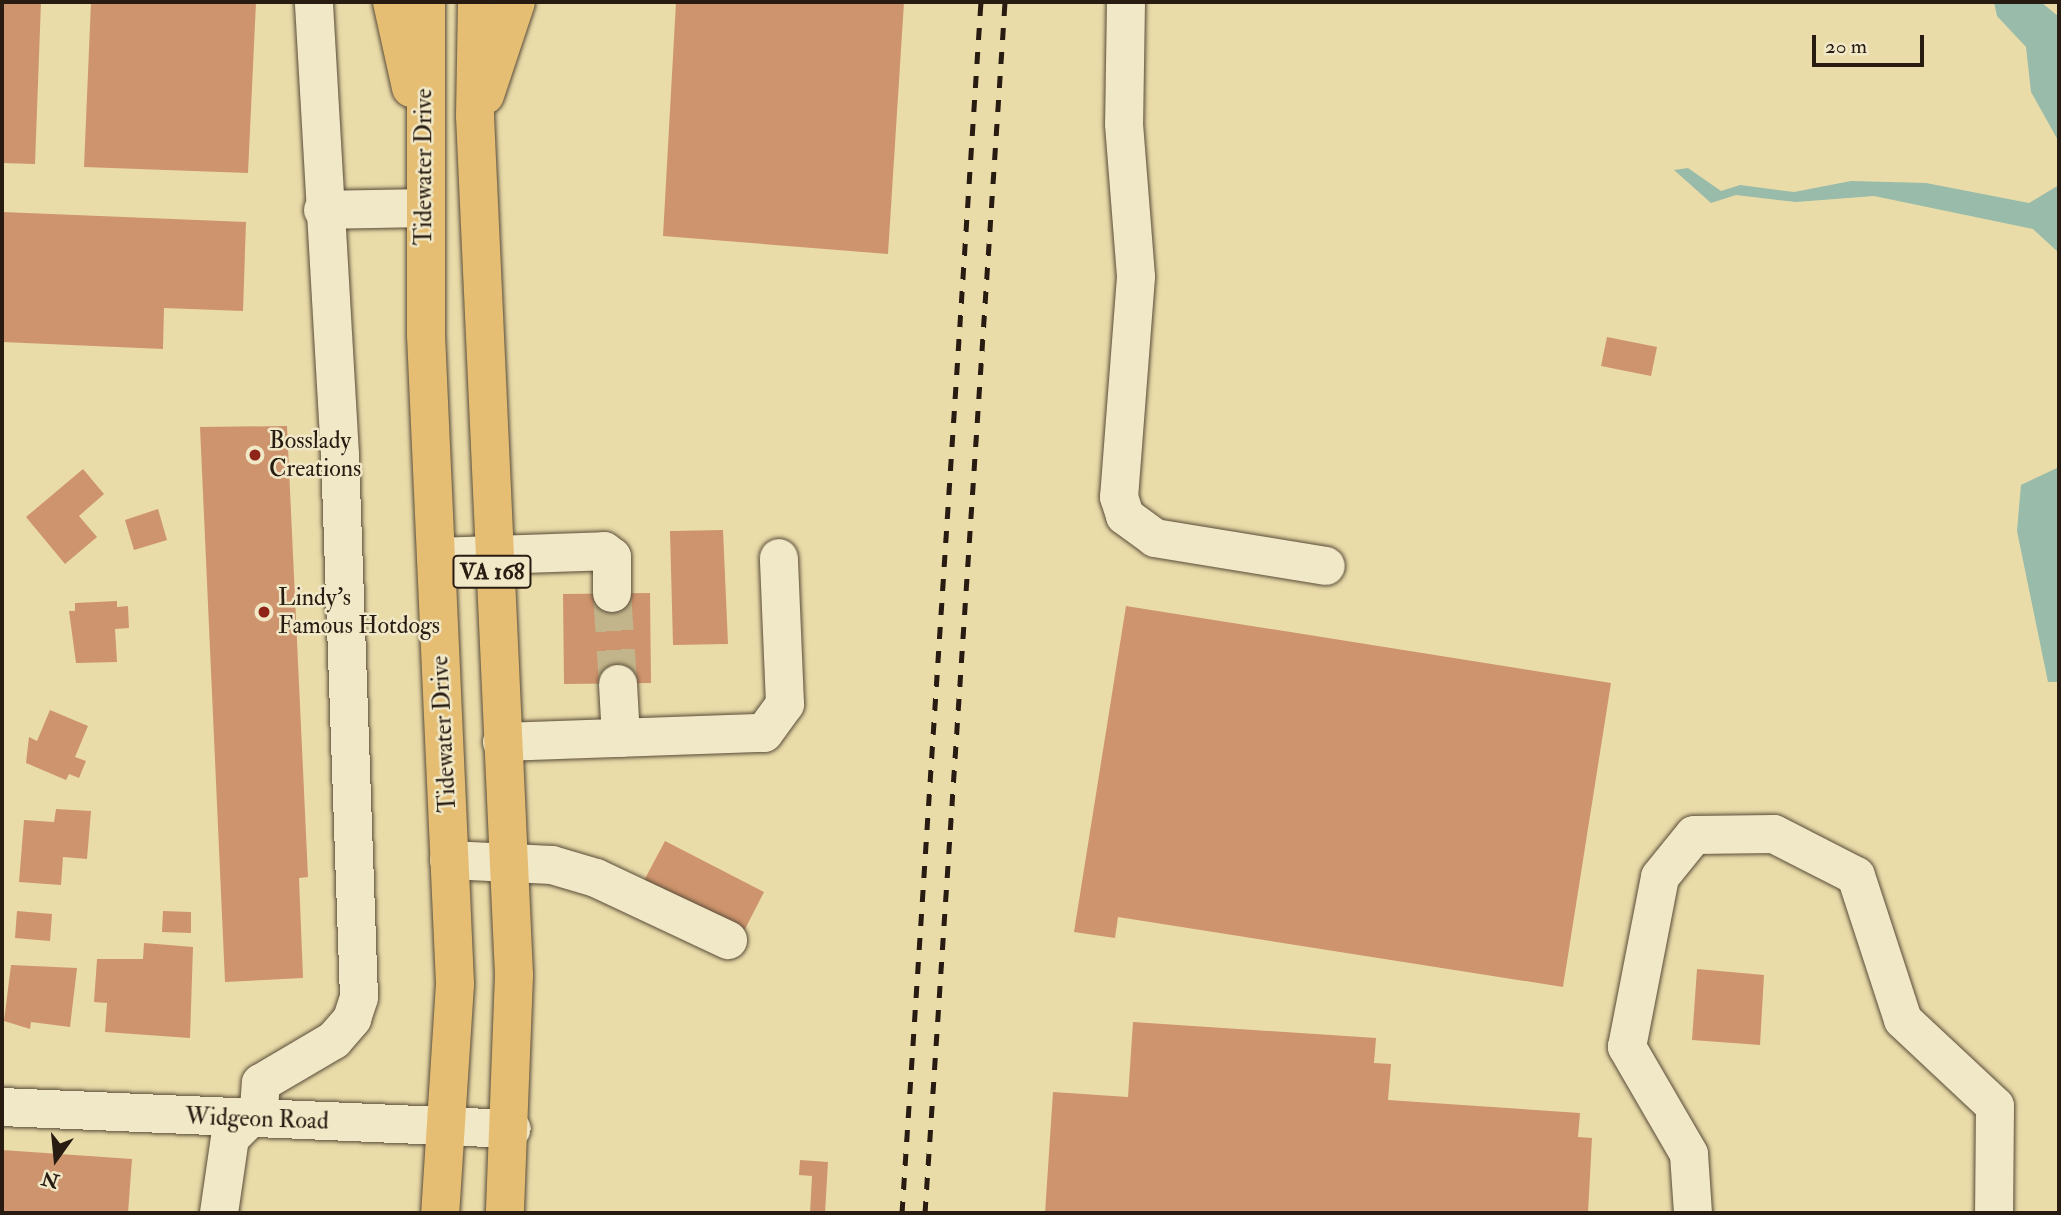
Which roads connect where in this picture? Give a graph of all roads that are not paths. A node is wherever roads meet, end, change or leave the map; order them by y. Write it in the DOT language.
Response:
graph roads {
  1 [pos="314,2"];
  2 [pos="391,2"];
  3 [pos="426,2"];
  4 [pos="477,2"];
  5 [pos="516,2"];
  6 [pos="1126,2"];
  7 [pos="475,116"];
  8 [pos="422,118"];
  9 [pos="423,208"];
  10 [pos="323,210"];
  11 [pos="492,556"];
  12 [pos="436,557"];
  13 [pos="779,558"];
  14 [pos="1326,566"];
  15 [pos="612,593"];
  16 [pos="618,684"];
  17 [pos="621,738"];
  18 [pos="502,742"];
  19 [pos="449,860"];
  20 [pos="508,862"];
  21 [pos="728,940"];
  22 [pos="2,1107"];
  23 [pos="253,1119"];
  24 [pos="450,1126"];
  25 [pos="512,1129"];
  26 [pos="219,1213"];
  27 [pos="440,1213"];
  28 [pos="505,1213"];
  29 [pos="1693,1213"];
  30 [pos="1994,1213"];
  1 -- 10 [label="street"];
  2 -- 8 [label="highway"];
  3 -- 8 [label="highway, Tidewater Drive / VA 168"];
  4 -- 7 [label="highway, Tidewater Drive / VA 168"];
  5 -- 7 [label="highway"];
  6 -- 14 [label="street"];
  7 -- 11 [label="highway, Tidewater Drive / VA 168"];
  8 -- 9 [label="highway, Tidewater Drive / VA 168"];
  9 -- 10 [label="street"];
  9 -- 12 [label="highway, Tidewater Drive / VA 168"];
  10 -- 23 [label="street"];
  11 -- 12 [label="street"];
  11 -- 15 [label="street"];
  11 -- 18 [label="highway, Tidewater Drive / VA 168"];
  12 -- 19 [label="highway, Tidewater Drive / VA 168"];
  13 -- 17 [label="street"];
  16 -- 17 [label="street"];
  17 -- 18 [label="street"];
  18 -- 20 [label="highway, Tidewater Drive / VA 168"];
  19 -- 20 [label="street"];
  19 -- 24 [label="highway, Tidewater Drive / VA 168"];
  20 -- 21 [label="street"];
  20 -- 25 [label="highway, Tidewater Drive / VA 168"];
  22 -- 23 [label="street, Widgeon Road"];
  23 -- 24 [label="street, Widgeon Road"];
  23 -- 26 [label="street"];
  24 -- 25 [label="street, Widgeon Road"];
  24 -- 27 [label="highway, Tidewater Drive / VA 168"];
  25 -- 28 [label="highway, Tidewater Drive / VA 168"];
  29 -- 30 [label="street"];
}
